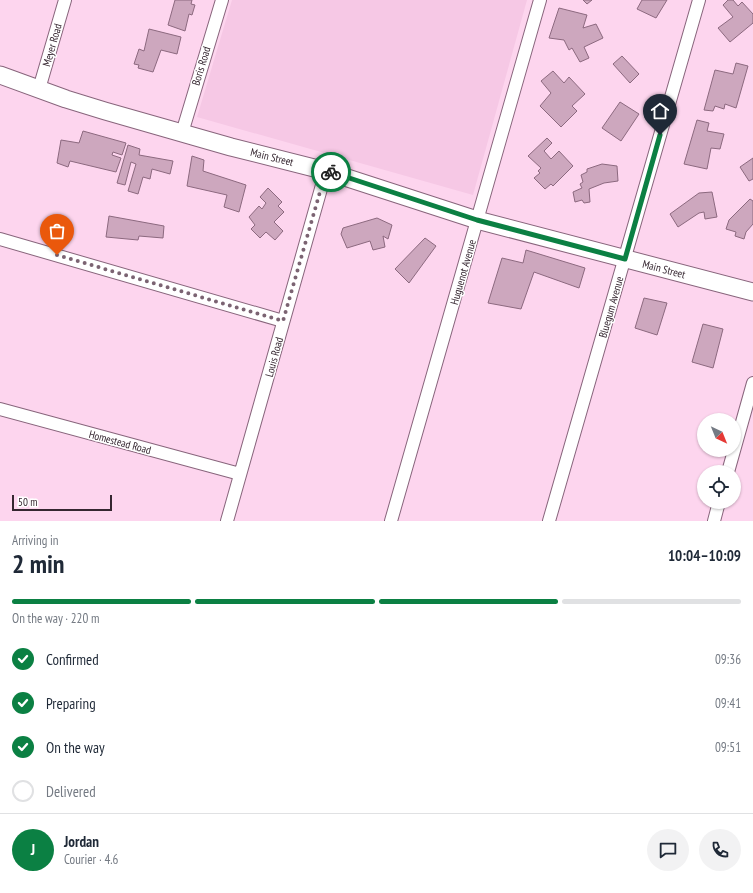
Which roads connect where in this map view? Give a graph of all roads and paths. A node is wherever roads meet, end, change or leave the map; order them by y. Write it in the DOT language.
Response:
graph roads {
  1 [pos="64,0"];
  2 [pos="222,0"];
  3 [pos="540,0"];
  4 [pos="699,0"];
  5 [pos="0,75"];
  6 [pos="39,90"];
  7 [pos="182,133"];
  8 [pos="326,171"];
  9 [pos="477,220"];
  10 [pos="0,239"];
  11 [pos="625,259"];
  12 [pos="753,292"];
  13 [pos="283,321"];
  14 [pos="753,383"];
  15 [pos="0,409"];
  16 [pos="730,465"];
  17 [pos="240,474"];
  18 [pos="717,509"];
  19 [pos="227,521"];
  20 [pos="391,521"];
  21 [pos="549,521"];
  22 [pos="714,521"];
  1 -- 6 [label="street, Meyer Road"];
  2 -- 7 [label="street, Boris Road"];
  3 -- 9 [label="street, Huguenot Avenue"];
  4 -- 11 [label="street, Bluegum Avenue"];
  5 -- 6 [label="street, Main Street"];
  6 -- 7 [label="street, Main Street"];
  7 -- 8 [label="street, Main Street"];
  8 -- 9 [label="street, Main Street"];
  8 -- 13 [label="street, Louis Road"];
  9 -- 11 [label="street, Main Street"];
  9 -- 20 [label="street, Huguenot Avenue"];
  10 -- 13 [label="street"];
  11 -- 12 [label="street, Main Street"];
  11 -- 21 [label="street, Bluegum Avenue"];
  13 -- 17 [label="street, Louis Road"];
  14 -- 16 [label="street"];
  15 -- 17 [label="street, Homestead Road"];
  17 -- 19 [label="street, Louis Road"];
  18 -- 22 [label="street"];
}
